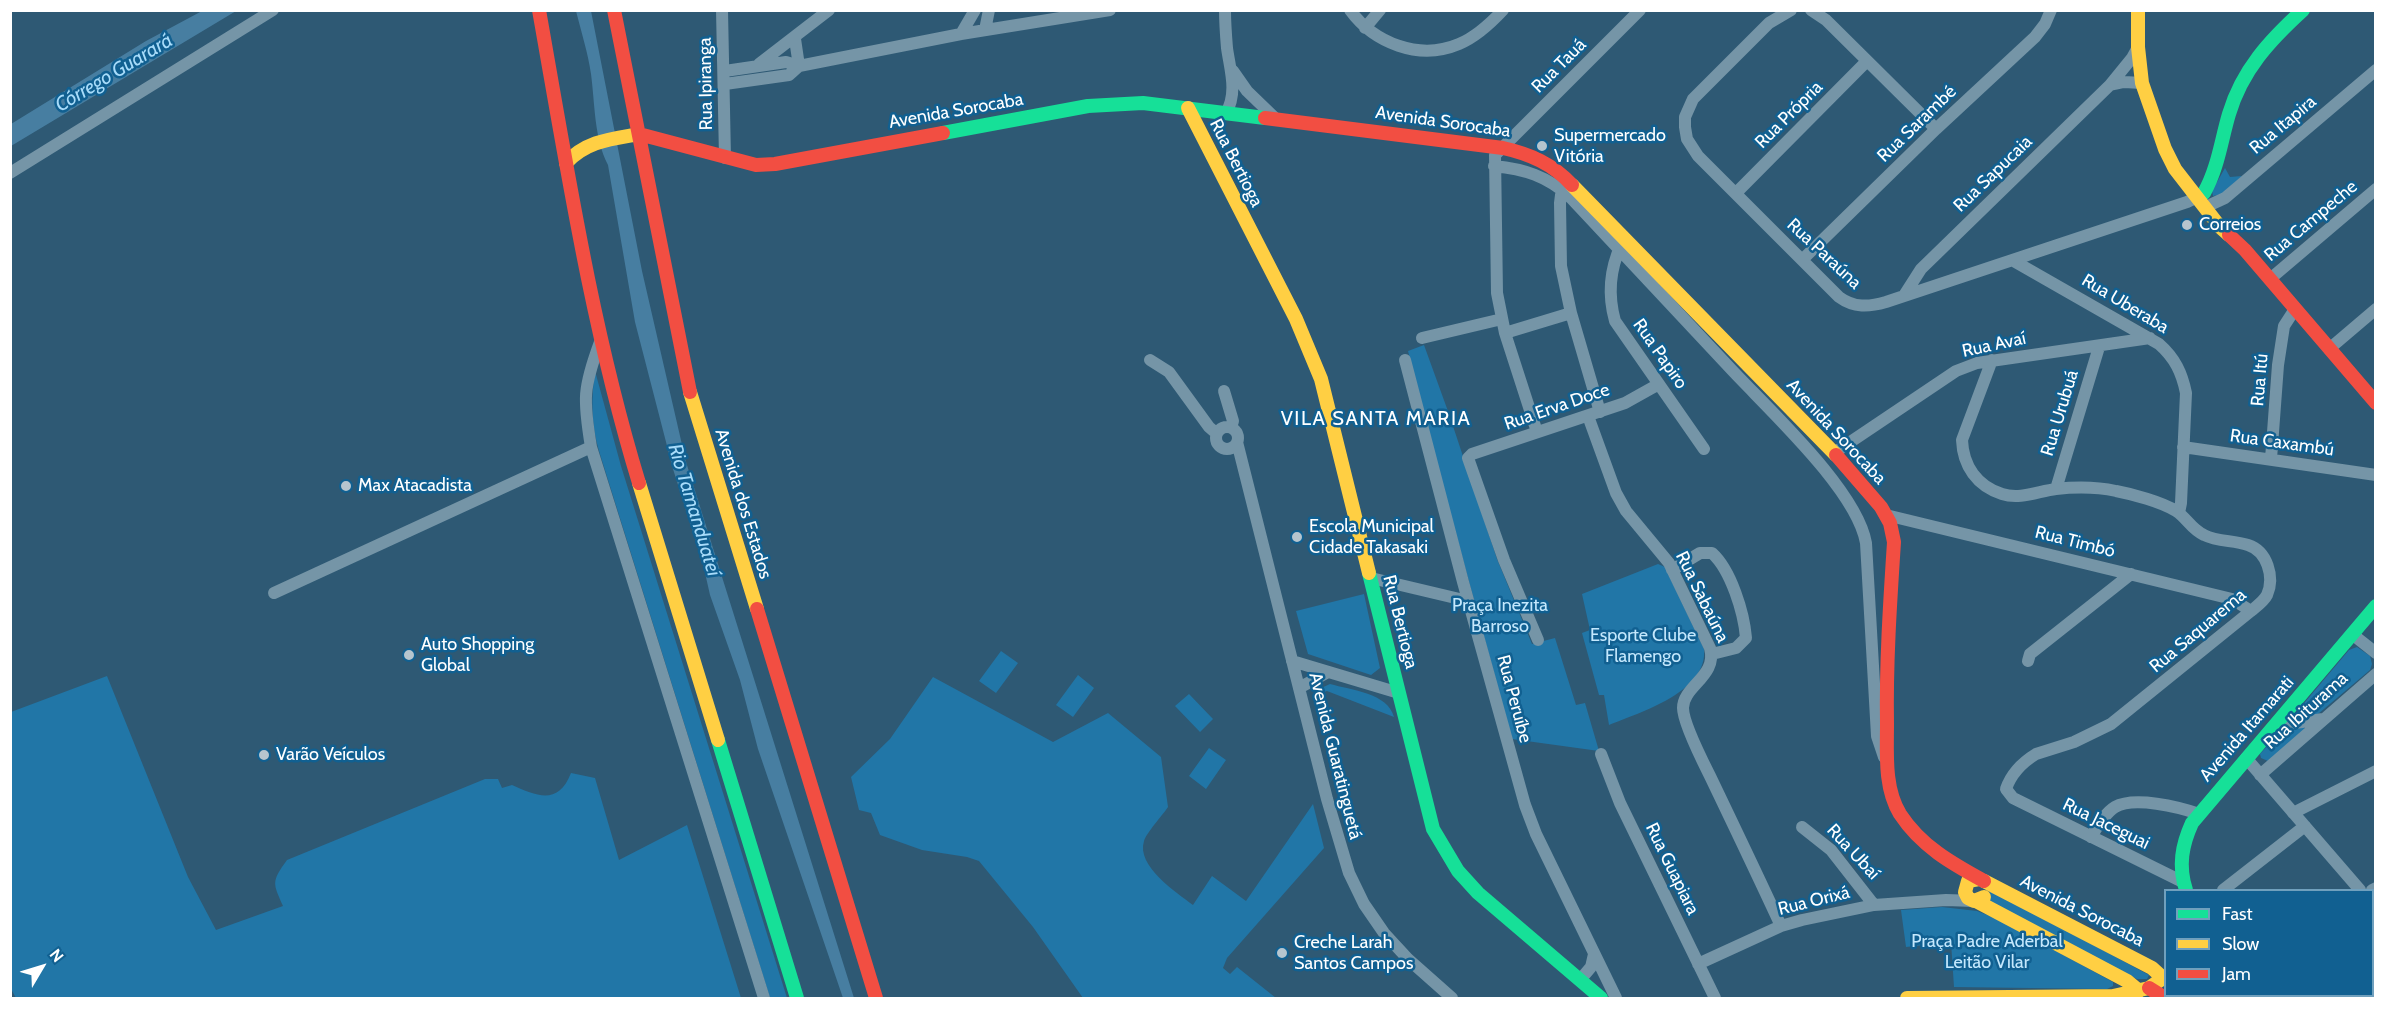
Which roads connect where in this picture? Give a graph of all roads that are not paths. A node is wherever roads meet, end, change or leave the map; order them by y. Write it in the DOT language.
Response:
graph roads {
  1 [pos="273,10"];
  2 [pos="540,10"];
  3 [pos="614,10"];
  4 [pos="722,10"];
  5 [pos="829,10"];
  6 [pos="975,10"];
  7 [pos="989,10"];
  8 [pos="1110,10"];
  9 [pos="1225,10"];
  10 [pos="1350,10"];
  11 [pos="1380,10"];
  12 [pos="1503,10"];
  13 [pos="1640,10"];
  14 [pos="1791,10"];
  15 [pos="1811,10"];
  16 [pos="2052,10"];
  17 [pos="2138,10"];
  18 [pos="2304,10"];
  19 [pos="1365,28"];
  20 [pos="985,30"];
  21 [pos="961,34"];
  22 [pos="795,39"];
  23 [pos="2138,47"];
  24 [pos="1868,61"];
  25 [pos="758,65"];
  26 [pos="799,66"];
  27 [pos="1230,66"];
  28 [pos="2376,69"];
  29 [pos="725,78"];
  30 [pos="2142,83"];
  31 [pos="2110,85"];
  32 [pos="1188,108"];
  33 [pos="1227,113"];
  34 [pos="1276,119"];
  35 [pos="1936,129"];
  36 [pos="639,134"];
  37 [pos="1503,147"];
  38 [pos="725,158"];
  39 [pos="566,163"];
  40 [pos="1494,166"];
  41 [pos="10,173"];
  42 [pos="1567,187"];
  43 [pos="2376,189"];
  44 [pos="1736,194"];
  45 [pos="2204,198"];
  46 [pos="1621,243"];
  47 [pos="1802,260"];
  48 [pos="2012,260"];
  49 [pos="2270,279"];
  50 [pos="1905,294"];
  51 [pos="2295,309"];
  52 [pos="2376,309"];
  53 [pos="1571,313"];
  54 [pos="1502,319"];
  55 [pos="1505,333"];
  56 [pos="1422,338"];
  57 [pos="2150,339"];
  58 [pos="601,340"];
  59 [pos="2099,347"];
  60 [pos="2329,349"];
  61 [pos="1150,360"];
  62 [pos="1405,360"];
  63 [pos="1992,360"];
  64 [pos="1659,384"];
  65 [pos="1224,391"];
  66 [pos="2376,403"];
  67 [pos="1594,414"];
  68 [pos="1232,427"];
  69 [pos="1537,432"];
  70 [pos="1216,433"];
  71 [pos="1232,446"];
  72 [pos="591,447"];
  73 [pos="2183,447"];
  74 [pos="1704,449"];
  75 [pos="1834,453"];
  76 [pos="2271,459"];
  77 [pos="2376,474"];
  78 [pos="2056,489"];
  79 [pos="2179,513"];
  80 [pos="1886,515"];
  81 [pos="1672,570"];
  82 [pos="2131,574"];
  83 [pos="1371,578"];
  84 [pos="274,593"];
  85 [pos="1468,601"];
  86 [pos="2376,606"];
  87 [pos="2251,611"];
  88 [pos="2352,634"];
  89 [pos="1538,640"];
  90 [pos="2376,653"];
  91 [pos="1712,654"];
  92 [pos="1292,661"];
  93 [pos="2028,661"];
  94 [pos="1328,672"];
  95 [pos="2376,674"];
  96 [pos="1299,688"];
  97 [pos="1399,693"];
  98 [pos="2324,719"];
  99 [pos="2277,722"];
  100 [pos="1601,754"];
  101 [pos="2246,758"];
  102 [pos="1887,764"];
  103 [pos="2376,771"];
  104 [pos="2260,775"];
  105 [pos="2013,798"];
  106 [pos="2293,813"];
  107 [pos="2199,814"];
  108 [pos="2305,826"];
  109 [pos="1802,827"];
  110 [pos="2091,837"];
  111 [pos="1953,864"];
  112 [pos="1980,880"];
  113 [pos="2184,886"];
  114 [pos="1965,888"];
  115 [pos="2226,889"];
  116 [pos="2358,889"];
  117 [pos="1946,900"];
  118 [pos="1975,901"];
  119 [pos="1874,905"];
  120 [pos="1781,926"];
  121 [pos="1594,954"];
  122 [pos="1698,964"];
  123 [pos="2164,977"];
  124 [pos="1580,980"];
  125 [pos="2144,990"];
  126 [pos="2102,998"];
  127 [pos="764,999"];
  128 [pos="797,999"];
  129 [pos="876,999"];
  130 [pos="1452,999"];
  131 [pos="1601,999"];
  132 [pos="1616,999"];
  133 [pos="1715,999"];
  134 [pos="1907,999"];
  135 [pos="2165,999"];
  1 -- 41 [label="street"];
  2 -- 39 [label="main road"];
  3 -- 36 [label="main road, Avenida dos Estados"];
  4 -- 29 [label="street, Rua Ipiranga"];
  5 -- 22 [label="street"];
  6 -- 21 [label="street"];
  7 -- 20 [label="street"];
  8 -- 20 [label="street"];
  9 -- 27 [label="street"];
  10 -- 19 [label="street"];
  11 -- 19 [label="street"];
  12 -- 19 [label="street"];
  13 -- 37 [label="street, Rua Tauá"];
  14 -- 44 [label="street, Rua Paraúna"];
  15 -- 24 [label="street"];
  16 -- 35 [label="street, Rua Sarambé"];
  17 -- 23 [label="main road"];
  18 -- 45 [label="main road"];
  20 -- 21 [label="street"];
  21 -- 26 [label="street"];
  22 -- 25 [label="street"];
  22 -- 26 [label="street"];
  23 -- 30 [label="main road"];
  23 -- 31 [label="street, Rua Sapucaia"];
  24 -- 35 [label="street"];
  24 -- 44 [label="street, Rua Própria"];
  25 -- 26 [label="street"];
  25 -- 29 [label="street"];
  26 -- 29 [label="street"];
  27 -- 33 [label="street"];
  27 -- 34 [label="street"];
  28 -- 45 [label="street, Rua Itapira"];
  29 -- 38 [label="street, Rua Ipiranga"];
  30 -- 31 [label="street"];
  30 -- 45 [label="main road"];
  31 -- 50 [label="street, Rua Sapucaia"];
  32 -- 33 [label="main road, Avenida Sorocaba"];
  32 -- 38 [label="main road, Avenida Sorocaba"];
  32 -- 83 [label="main road, Rua Bertioga"];
  33 -- 34 [label="main road, Avenida Sorocaba"];
  34 -- 37 [label="main road, Avenida Sorocaba"];
  35 -- 47 [label="street, Rua Sarambé"];
  36 -- 38 [label="main road, Avenida Sorocaba"];
  36 -- 39 [label="main road"];
  36 -- 129 [label="main road, Avenida dos Estados"];
  37 -- 40 [label="street, Rua Tauá"];
  37 -- 42 [label="main road, Avenida Sorocaba"];
  39 -- 58 [label="main road"];
  40 -- 42 [label="street"];
  40 -- 54 [label="street"];
  42 -- 46 [label="main road, Avenida Sorocaba"];
  42 -- 53 [label="street, Rua Sabaúna"];
  43 -- 49 [label="street, Rua Campeche"];
  44 -- 47 [label="street, Rua Paraúna"];
  45 -- 48 [label="street, Rua Paraúna"];
  45 -- 49 [label="main road"];
  46 -- 64 [label="street, Rua Papiro"];
  46 -- 75 [label="main road, Avenida Sorocaba"];
  46 -- 102 [label="street, Avenida Sorocaba"];
  47 -- 50 [label="street, Rua Paraúna"];
  48 -- 50 [label="street, Rua Paraúna"];
  48 -- 57 [label="street, Rua Uberaba"];
  49 -- 51 [label="main road"];
  51 -- 60 [label="main road"];
  51 -- 76 [label="street, Rua Itú"];
  52 -- 60 [label="street"];
  53 -- 55 [label="street"];
  53 -- 67 [label="street, Rua Sabaúna"];
  54 -- 55 [label="street"];
  54 -- 56 [label="street"];
  55 -- 69 [label="street"];
  57 -- 59 [label="street, Rua Avaí"];
  57 -- 73 [label="street, Rua Uberaba"];
  58 -- 72 [label="street"];
  58 -- 128 [label="main road"];
  59 -- 63 [label="street, Rua Avaí"];
  59 -- 78 [label="street, Rua Urubuá"];
  60 -- 66 [label="main road"];
  61 -- 70 [label="street"];
  62 -- 85 [label="street, Rua Peruíbe"];
  63 -- 75 [label="street, Rua Avaí"];
  63 -- 78 [label="street, Rua Saquarema"];
  64 -- 67 [label="street, Rua Erva Doce"];
  64 -- 74 [label="street, Rua Papiro"];
  65 -- 68 [label="street"];
  67 -- 69 [label="street, Rua Erva Doce"];
  67 -- 81 [label="street, Rua Sabaúna"];
  68 -- 70 [label="street"];
  68 -- 71 [label="street"];
  69 -- 89 [label="street, Rua Erva Doce"];
  70 -- 71 [label="street"];
  71 -- 92 [label="street, Avenida Guaratinguetá"];
  72 -- 84 [label="street"];
  72 -- 127 [label="street"];
  73 -- 76 [label="street, Rua Caxambú"];
  73 -- 79 [label="street, Rua Uberaba"];
  75 -- 80 [label="main road, Avenida Sorocaba"];
  76 -- 77 [label="street, Rua Caxambú"];
  78 -- 79 [label="street, Rua Saquarema"];
  79 -- 87 [label="street, Rua Saquarema"];
  80 -- 82 [label="street, Rua Timbó"];
  80 -- 102 [label="main road, Avenida Sorocaba"];
  81 -- 91 [label="street, Rua Sabaúna"];
  81 -- 91 [label="street"];
  82 -- 87 [label="street, Rua Timbó"];
  82 -- 93 [label="street"];
  83 -- 85 [label="street"];
  83 -- 97 [label="main road, Rua Bertioga"];
  85 -- 121 [label="street, Rua Peruíbe"];
  86 -- 88 [label="main road, Avenida Itamarati"];
  87 -- 105 [label="street, Rua Saquarema"];
  88 -- 90 [label="street"];
  88 -- 99 [label="main road, Avenida Itamarati"];
  91 -- 120 [label="street, Rua Sabaúna"];
  92 -- 94 [label="street"];
  92 -- 96 [label="street, Avenida Guaratinguetá"];
  94 -- 96 [label="street"];
  94 -- 97 [label="street"];
  95 -- 98 [label="street, Rua Ibiturama"];
  96 -- 130 [label="street, Avenida Guaratinguetá"];
  97 -- 124 [label="main road, Rua Bertioga"];
  98 -- 99 [label="street"];
  98 -- 104 [label="street, Rua Ibiturama"];
  99 -- 101 [label="main road, Avenida Itamarati"];
  100 -- 122 [label="street, Rua Guapiara"];
  101 -- 104 [label="street"];
  101 -- 107 [label="main road, Avenida Itamarati"];
  102 -- 111 [label="main road, Avenida Sorocaba"];
  103 -- 106 [label="street"];
  104 -- 106 [label="street"];
  105 -- 110 [label="street, Rua Jaceguai"];
  106 -- 108 [label="street"];
  107 -- 110 [label="street"];
  107 -- 113 [label="main road, Avenida Itamarati"];
  108 -- 115 [label="street"];
  108 -- 116 [label="street"];
  109 -- 119 [label="street, Rua Ubaí"];
  110 -- 113 [label="street, Rua Jaceguai"];
  111 -- 112 [label="main road, Avenida Sorocaba"];
  111 -- 114 [label="main road, Avenida Sorocaba"];
  112 -- 114 [label="main road"];
  112 -- 118 [label="main road"];
  112 -- 123 [label="main road, Avenida Sorocaba"];
  114 -- 117 [label="street, Rua Orixá"];
  114 -- 118 [label="main road"];
  117 -- 118 [label="street, Rua Orixá"];
  117 -- 119 [label="street, Rua Orixá"];
  118 -- 125 [label="main road"];
  119 -- 120 [label="street, Rua Orixá"];
  120 -- 122 [label="street, Rua Orixá"];
  121 -- 124 [label="street"];
  121 -- 132 [label="street, Rua Peruíbe"];
  122 -- 133 [label="street, Rua Guapiara"];
  123 -- 125 [label="main road"];
  124 -- 131 [label="main road, Rua Bertioga"];
  125 -- 126 [label="main road"];
  125 -- 135 [label="main road"];
  126 -- 134 [label="main road"];
}
